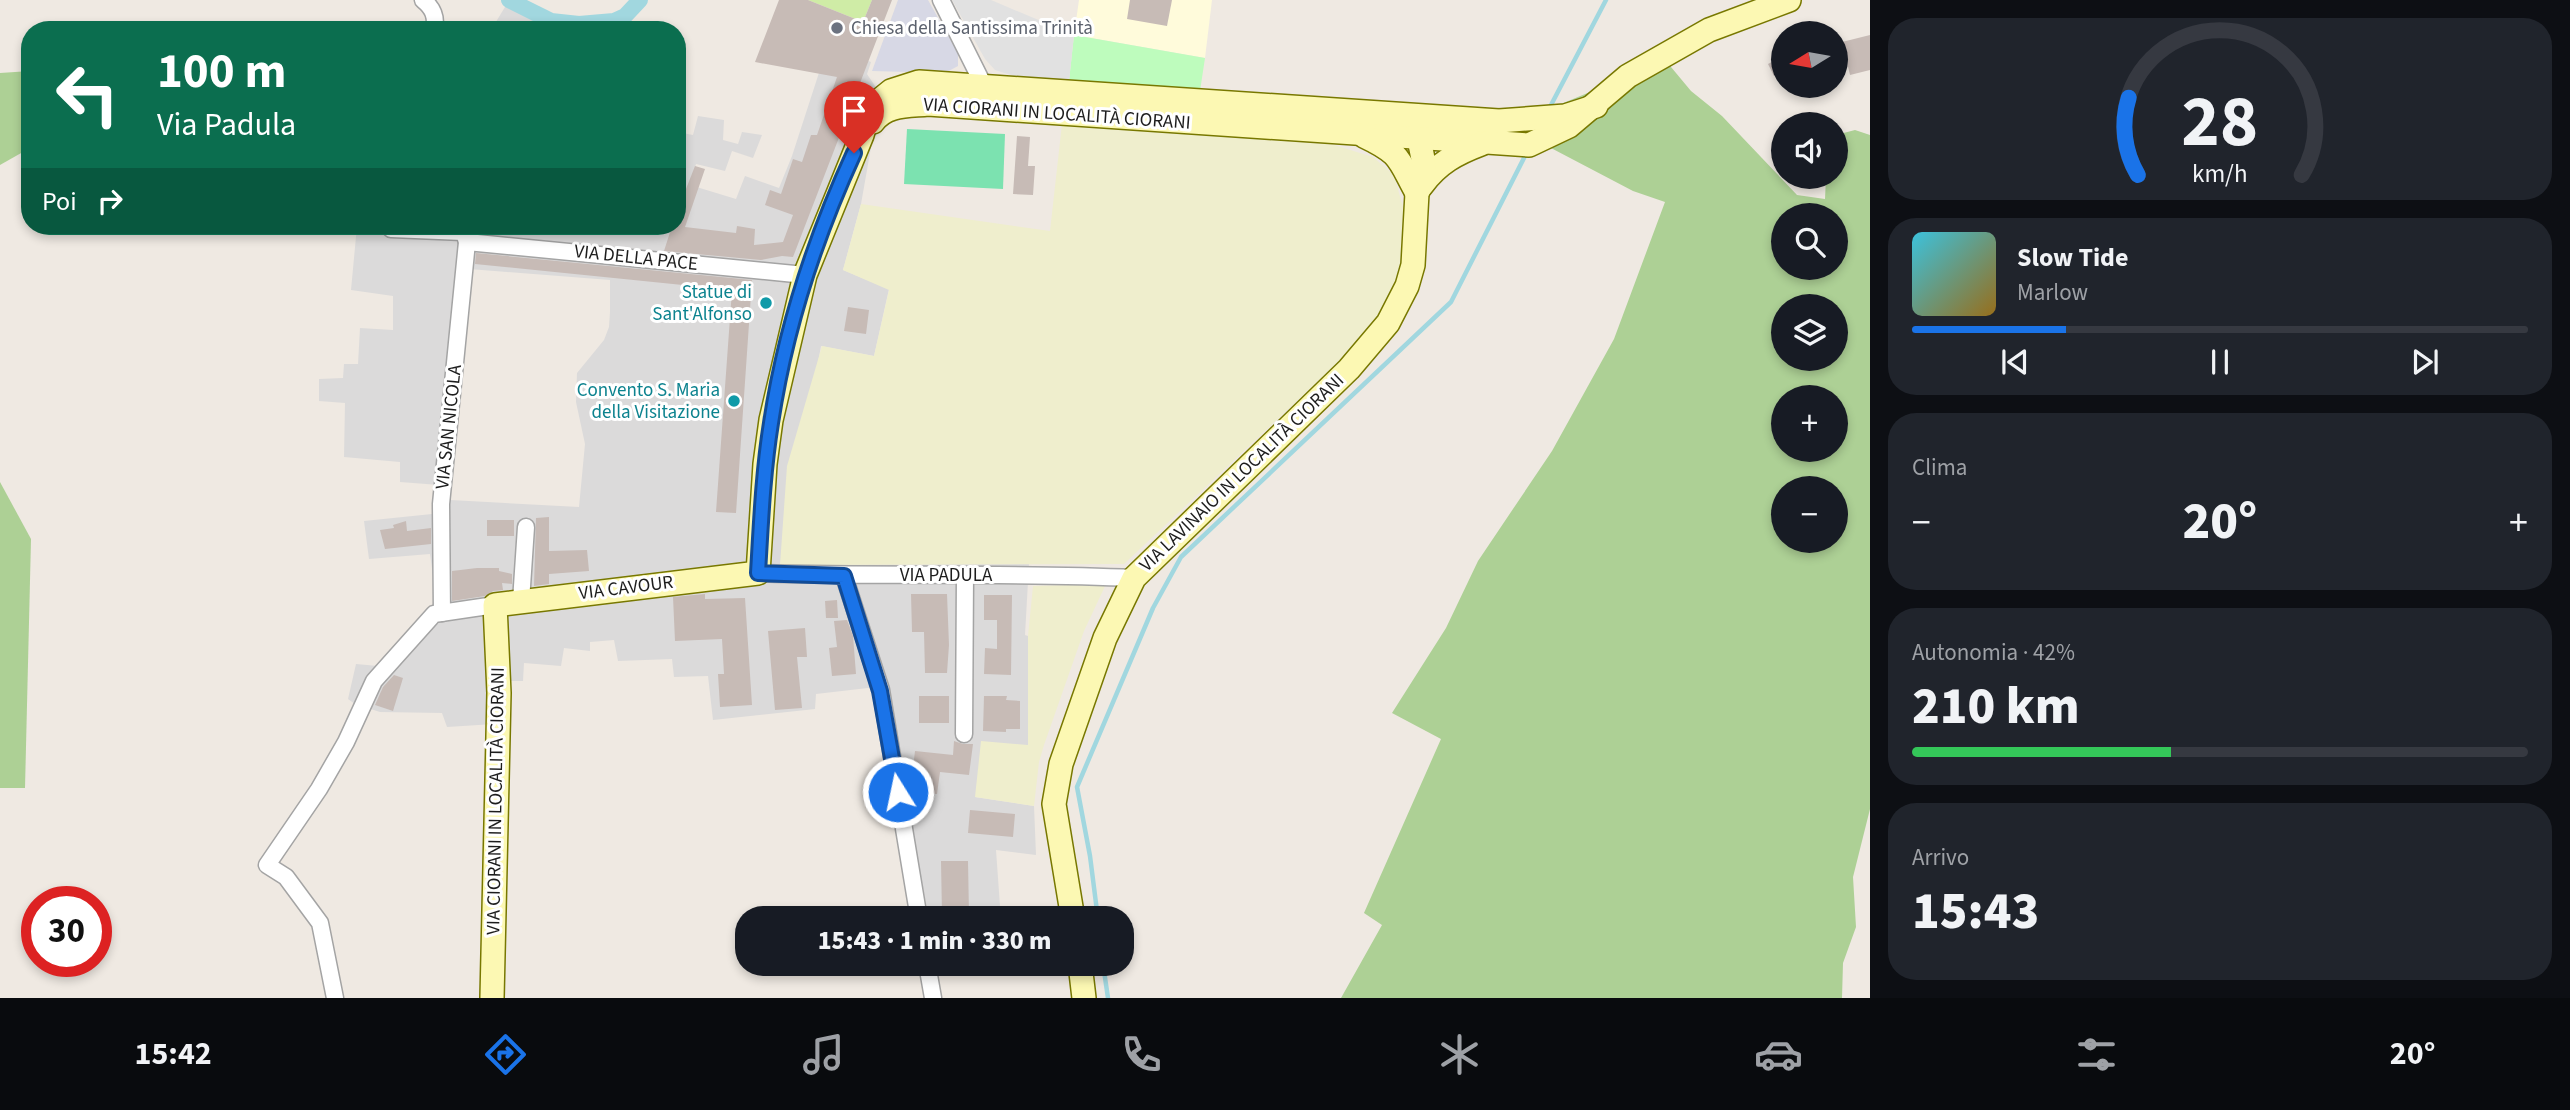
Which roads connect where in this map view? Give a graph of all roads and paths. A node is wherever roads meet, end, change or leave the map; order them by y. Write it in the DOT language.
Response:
graph roads {
  1 [pos="423,0"];
  2 [pos="941,0"];
  3 [pos="1789,0"];
  4 [pos="435,21"];
  5 [pos="983,97"];
  6 [pos="1596,106"];
  7 [pos="1418,127"];
  8 [pos="1359,134"];
  9 [pos="1486,142"];
  10 [pos="1417,187"];
  11 [pos="464,235"];
  12 [pos="480,235"];
  13 [pos="805,275"];
  14 [pos="526,527"];
  15 [pos="758,573"];
  16 [pos="965,575"];
  17 [pos="844,576"];
  18 [pos="1134,578"];
  19 [pos="521,601"];
  20 [pos="495,605"];
  21 [pos="442,613"];
  22 [pos="964,734"];
  23 [pos="917,906"];
  24 [pos="1071,906"];
  25 [pos="929,976"];
  26 [pos="1081,976"];
  27 [pos="335,998"];
  28 [pos="492,998"];
  29 [pos="933,998"];
  30 [pos="1084,998"];
  1 -- 4 [label="street"];
  2 -- 5 [label="street"];
  3 -- 6 [label="street, VIA CIORANI IN LOCALITÀ CIORANI"];
  5 -- 7 [label="street, VIA CIORANI IN LOCALITÀ CIORANI"];
  5 -- 8 [label="street, VIA CIORANI IN LOCALITÀ CIORANI"];
  5 -- 13 [label="street, VIA CIORANI IN LOCALITÀ CIORANI"];
  6 -- 7 [label="street, VIA CIORANI IN LOCALITÀ CIORANI"];
  6 -- 9 [label="street, VIA CIORANI IN LOCALITÀ CIORANI"];
  7 -- 8 [label="street, VIA CIORANI IN LOCALITÀ CIORANI"];
  7 -- 9 [label="street, VIA CIORANI IN LOCALITÀ CIORANI"];
  7 -- 10 [label="street, VIA LAVINAIO IN LOCALITÀ CIORANI"];
  8 -- 10 [label="street"];
  9 -- 10 [label="street"];
  10 -- 18 [label="street, VIA LAVINAIO IN LOCALITÀ CIORANI"];
  11 -- 21 [label="street, VIA SAN NICOLA"];
  12 -- 13 [label="street, VIA DELLA PACE"];
  13 -- 15 [label="street"];
  14 -- 19 [label="street"];
  15 -- 17 [label="street, VIA PADULA"];
  15 -- 19 [label="street, VIA CAVOUR"];
  16 -- 17 [label="street, VIA PADULA"];
  16 -- 18 [label="street, VIA PADULA"];
  16 -- 22 [label="street"];
  17 -- 23 [label="street"];
  18 -- 24 [label="street, VIA LAVINAIO IN LOCALITÀ CIORANI"];
  19 -- 20 [label="street, VIA CAVOUR"];
  20 -- 21 [label="street"];
  20 -- 28 [label="street, VIA CIORANI IN LOCALITÀ CIORANI"];
  21 -- 27 [label="street"];
  25 -- 29 [label="street"];
  26 -- 30 [label="street"];
}
